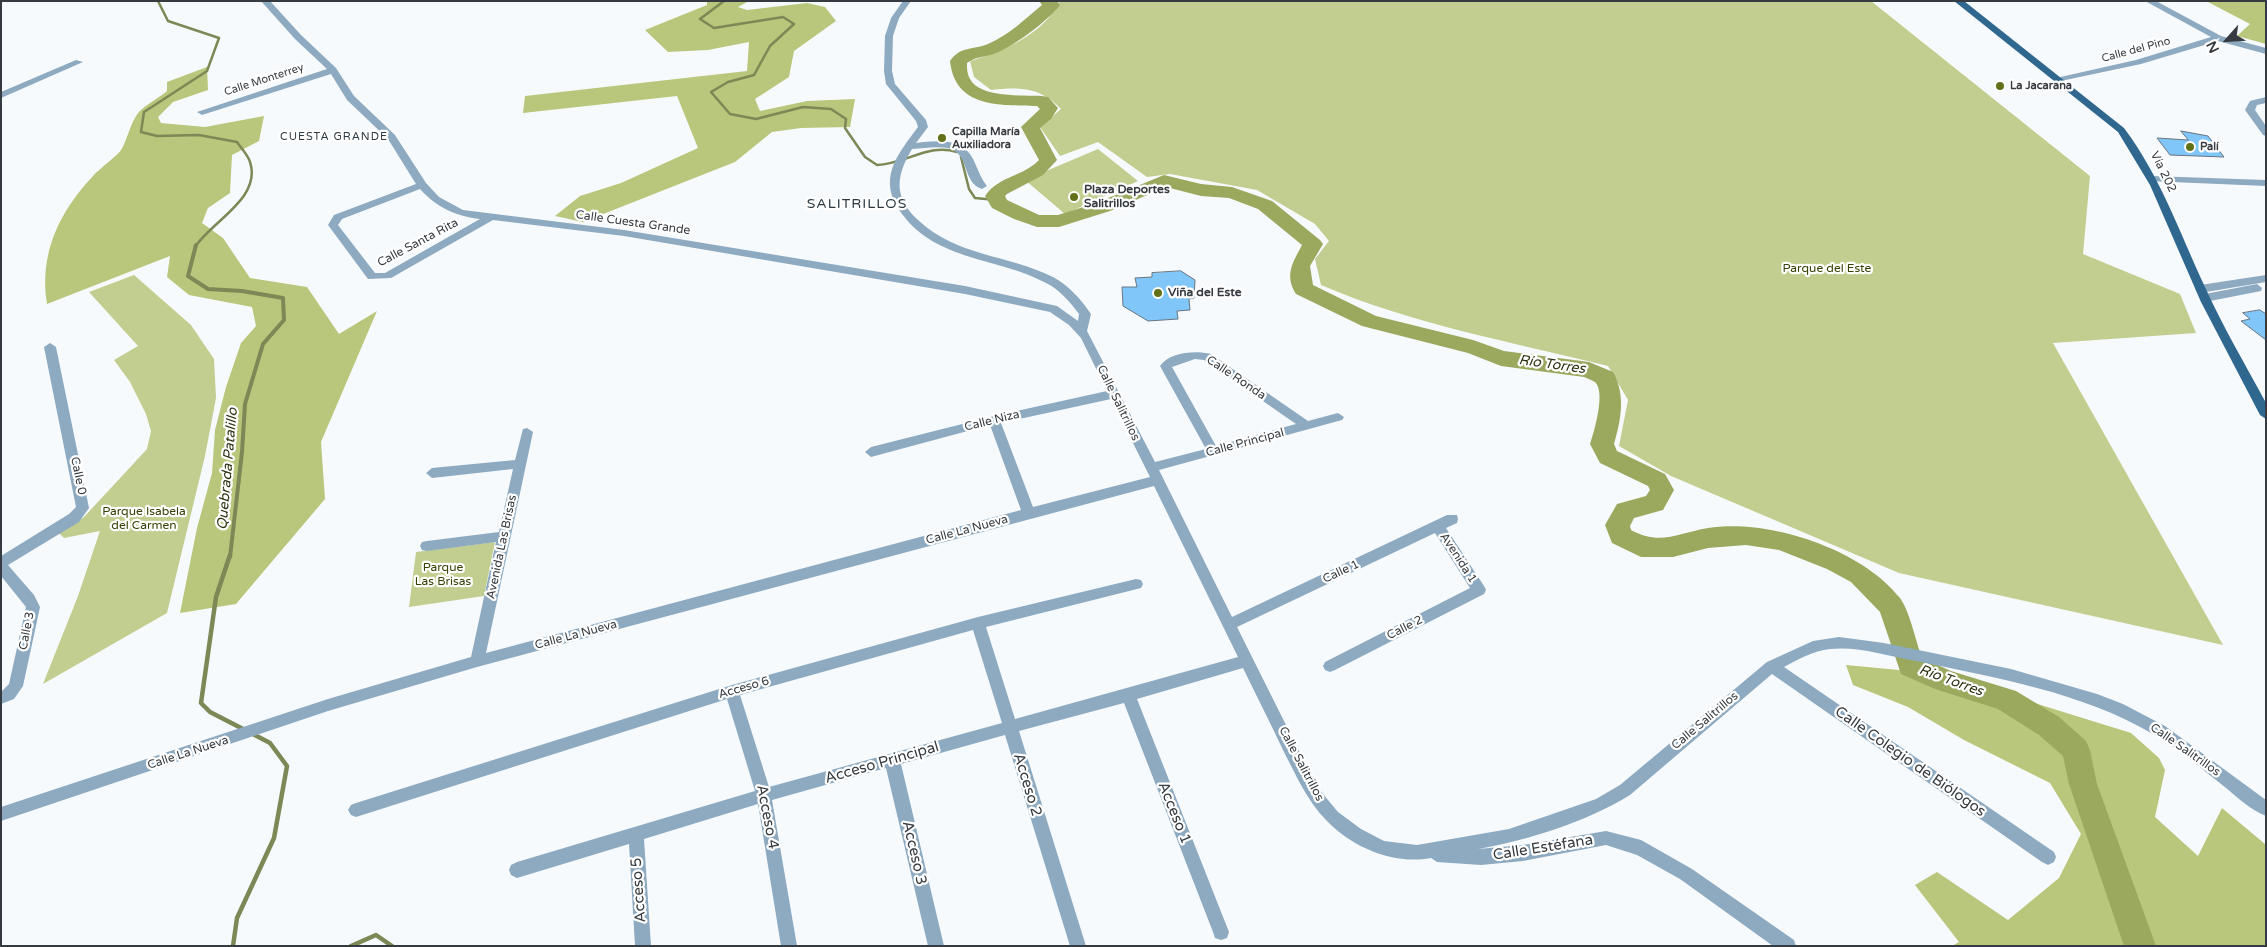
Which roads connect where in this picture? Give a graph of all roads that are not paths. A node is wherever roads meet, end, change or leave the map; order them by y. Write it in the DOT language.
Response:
graph roads {
  1 [pos="265,1"];
  2 [pos="907,1"];
  3 [pos="1958,1"];
  4 [pos="2149,1"];
  5 [pos="2218,38"];
  6 [pos="2266,51"];
  7 [pos="79,62"];
  8 [pos="333,70"];
  9 [pos="2059,80"];
  10 [pos="1,95"];
  11 [pos="2266,100"];
  12 [pos="202,112"];
  13 [pos="2266,133"];
  14 [pos="906,150"];
  15 [pos="2152,179"];
  16 [pos="2266,183"];
  17 [pos="422,185"];
  18 [pos="982,186"];
  19 [pos="489,218"];
  20 [pos="2266,278"];
  21 [pos="2248,280"];
  22 [pos="2262,291"];
  23 [pos="2203,293"];
  24 [pos="1082,330"];
  25 [pos="50,347"];
  26 [pos="1114,394"];
  27 [pos="2266,416"];
  28 [pos="1338,417"];
  29 [pos="994,420"];
  30 [pos="1307,426"];
  31 [pos="528,432"];
  32 [pos="1213,451"];
  33 [pos="871,452"];
  34 [pos="520,464"];
  35 [pos="432,473"];
  36 [pos="1154,474"];
  37 [pos="1029,513"];
  38 [pos="1452,519"];
  39 [pos="1438,526"];
  40 [pos="505,536"];
  41 [pos="427,546"];
  42 [pos="1,564"];
  43 [pos="1136,584"];
  44 [pos="1479,590"];
  45 [pos="978,623"];
  46 [pos="1230,624"];
  47 [pos="1248,660"];
  48 [pos="477,662"];
  49 [pos="1330,666"];
  50 [pos="1772,666"];
  51 [pos="732,691"];
  52 [pos="1128,695"];
  53 [pos="1,698"];
  54 [pos="1009,727"];
  55 [pos="892,760"];
  56 [pos="764,795"];
  57 [pos="2266,809"];
  58 [pos="356,810"];
  59 [pos="1,814"];
  60 [pos="636,834"];
  61 [pos="1417,853"];
  62 [pos="2048,857"];
  63 [pos="517,870"];
  64 [pos="1221,932"];
  65 [pos="643,946"];
  66 [pos="789,946"];
  67 [pos="936,946"];
  68 [pos="1078,946"];
  69 [pos="1788,946"];
  1 -- 8 [label="street, Calle Cuesta Grande"];
  2 -- 14 [label="street, Calle Salitrillos"];
  3 -- 9 [label="main road, Vía 202"];
  4 -- 5 [label="street"];
  5 -- 6 [label="street"];
  5 -- 9 [label="street, Calle del Pino"];
  7 -- 10 [label="street"];
  8 -- 12 [label="street, Calle Monterrey"];
  8 -- 17 [label="street, Calle Cuesta Grande"];
  9 -- 15 [label="main road, Vía 202"];
  11 -- 13 [label="street"];
  14 -- 18 [label="street"];
  14 -- 24 [label="street, Calle Salitrillos"];
  15 -- 16 [label="street"];
  15 -- 23 [label="main road, Vía 202"];
  17 -- 19 [label="street, Calle Cuesta Grande"];
  17 -- 19 [label="street, Calle Santa Rita"];
  19 -- 24 [label="street, Calle Cuesta Grande"];
  20 -- 21 [label="street"];
  21 -- 22 [label="street"];
  21 -- 23 [label="street"];
  22 -- 23 [label="street"];
  23 -- 27 [label="main road, Vía 202"];
  24 -- 26 [label="street, Calle Salitrillos"];
  25 -- 42 [label="street, Calle 0"];
  26 -- 29 [label="street, Calle Niza"];
  26 -- 36 [label="street, Calle Salitrillos"];
  28 -- 30 [label="street, Calle Principal"];
  29 -- 33 [label="street, Calle Niza"];
  29 -- 37 [label="street"];
  30 -- 32 [label="street, Calle Principal"];
  30 -- 32 [label="street, Calle Ronda"];
  31 -- 34 [label="street, Avenida Las Brisas"];
  32 -- 36 [label="street, Calle Principal"];
  34 -- 35 [label="street"];
  34 -- 40 [label="street, Avenida Las Brisas"];
  36 -- 37 [label="street, Calle La Nueva"];
  36 -- 46 [label="street, Calle Salitrillos"];
  37 -- 48 [label="street, Calle La Nueva"];
  38 -- 39 [label="street, Calle 1"];
  39 -- 44 [label="street, Avenida 1"];
  39 -- 46 [label="street, Calle 1"];
  40 -- 41 [label="street"];
  40 -- 48 [label="street, Avenida Las Brisas"];
  42 -- 53 [label="street, Calle 3"];
  43 -- 45 [label="street, Acceso 6"];
  44 -- 49 [label="street, Calle 2"];
  45 -- 51 [label="street, Acceso 6"];
  45 -- 54 [label="street, Acceso 2"];
  46 -- 47 [label="street, Calle Salitrillos"];
  47 -- 52 [label="street, Acceso Principal"];
  47 -- 61 [label="street, Calle Salitrillos"];
  48 -- 59 [label="street, Calle La Nueva"];
  50 -- 57 [label="street, Calle Salitrillos"];
  50 -- 61 [label="street, Calle Salitrillos"];
  50 -- 62 [label="street, Calle Colegio de Biólogos"];
  51 -- 56 [label="street, Acceso 4"];
  51 -- 58 [label="street, Acceso 6"];
  52 -- 54 [label="street, Acceso Principal"];
  52 -- 64 [label="street, Acceso 1"];
  54 -- 55 [label="street, Acceso Principal"];
  54 -- 68 [label="street, Acceso 2"];
  55 -- 56 [label="street, Acceso Principal"];
  55 -- 67 [label="street, Acceso 3"];
  56 -- 60 [label="street, Acceso Principal"];
  56 -- 66 [label="street, Acceso 4"];
  60 -- 63 [label="street, Acceso Principal"];
  60 -- 65 [label="street, Acceso 5"];
  61 -- 69 [label="street, Calle Estéfana"];
}
